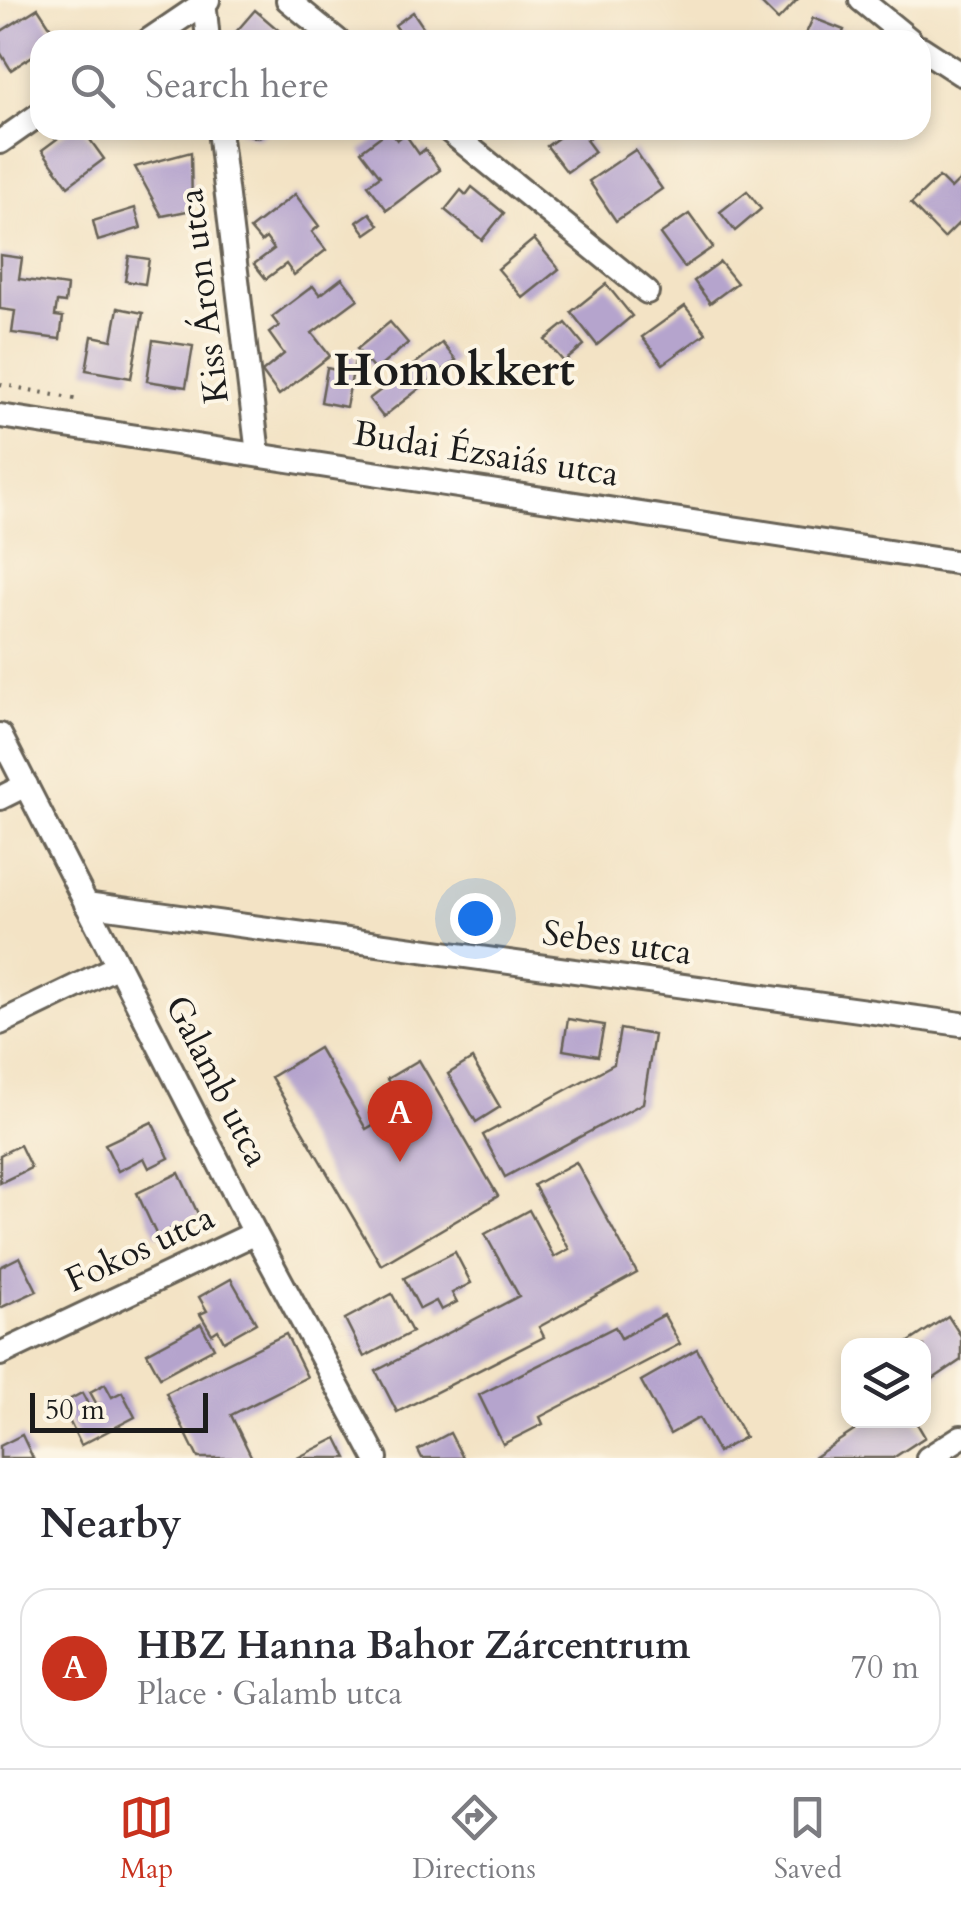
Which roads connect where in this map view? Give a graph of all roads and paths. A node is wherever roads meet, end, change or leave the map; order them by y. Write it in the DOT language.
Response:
graph roads {
  1 [pos="288,0"];
  2 [pos="860,0"];
  3 [pos="205,1"];
  4 [pos="163,30"];
  5 [pos="207,30"];
  6 [pos="325,30"];
  7 [pos="898,30"];
  8 [pos="931,54"];
  9 [pos="961,74"];
  10 [pos="30,121"];
  11 [pos="220,140"];
  12 [pos="460,140"];
  13 [pos="0,142"];
  14 [pos="648,292"];
  15 [pos="0,384"];
  16 [pos="79,400"];
  17 [pos="0,416"];
  18 [pos="258,454"];
  19 [pos="961,563"];
  20 [pos="0,734"];
  21 [pos="26,785"];
  22 [pos="0,798"];
  23 [pos="86,904"];
  24 [pos="118,966"];
  25 [pos="0,1023"];
  26 [pos="961,1024"];
  27 [pos="255,1233"];
  28 [pos="0,1354"];
  29 [pos="961,1437"];
  30 [pos="376,1458"];
  31 [pos="928,1458"];
  1 -- 6 [label="street"];
  2 -- 7 [label="street"];
  3 -- 4 [label="street"];
  3 -- 5 [label="street"];
  8 -- 9 [label="street"];
  10 -- 13 [label="street"];
  11 -- 18 [label="street, Kiss Áron utca"];
  12 -- 14 [label="street"];
  15 -- 16 [label="path"];
  17 -- 18 [label="street, Budai Ézsaiás utca"];
  18 -- 19 [label="street, Budai Ézsaiás utca"];
  20 -- 21 [label="street, Galamb utca"];
  21 -- 22 [label="street"];
  21 -- 23 [label="street, Galamb utca"];
  23 -- 24 [label="street, Galamb utca"];
  23 -- 26 [label="street, Sebes utca"];
  24 -- 25 [label="street"];
  24 -- 27 [label="street, Galamb utca"];
  27 -- 28 [label="street, Fokos utca"];
  27 -- 30 [label="street, Galamb utca"];
  29 -- 31 [label="street"];
}
